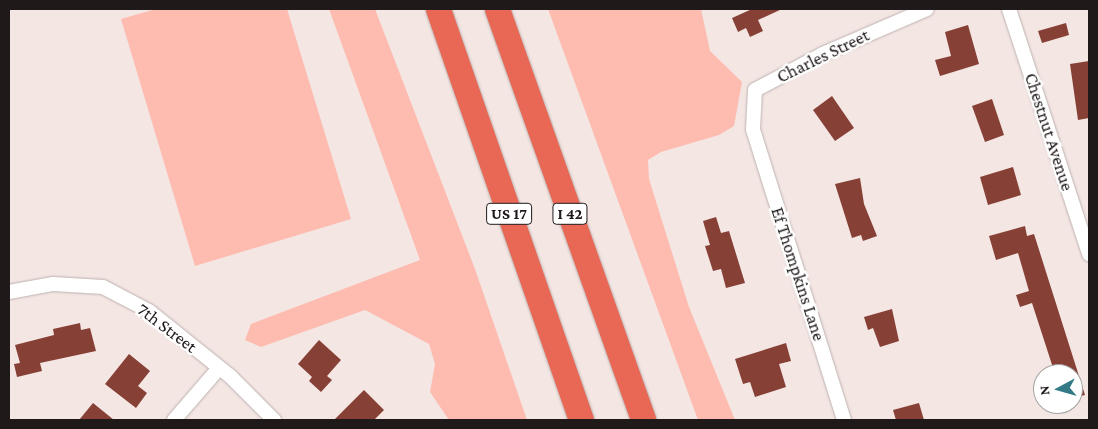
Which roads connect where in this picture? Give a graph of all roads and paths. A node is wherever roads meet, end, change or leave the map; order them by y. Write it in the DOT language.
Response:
graph roads {
  1 [pos="438,9"];
  2 [pos="497,9"];
  3 [pos="927,9"];
  4 [pos="1009,9"];
  5 [pos="753,128"];
  6 [pos="1089,254"];
  7 [pos="9,292"];
  8 [pos="220,368"];
  9 [pos="174,420"];
  10 [pos="274,420"];
  11 [pos="581,420"];
  12 [pos="643,420"];
  13 [pos="844,420"];
  1 -- 11 [label="highway, US 17"];
  2 -- 12 [label="highway, I 42"];
  3 -- 5 [label="street, Charles Street"];
  4 -- 6 [label="street, Chestnut Avenue"];
  5 -- 13 [label="street, Ef Thompkins Lane"];
  7 -- 8 [label="street, 7th Street"];
  8 -- 9 [label="street"];
  8 -- 10 [label="street, 7th Street"];
}
